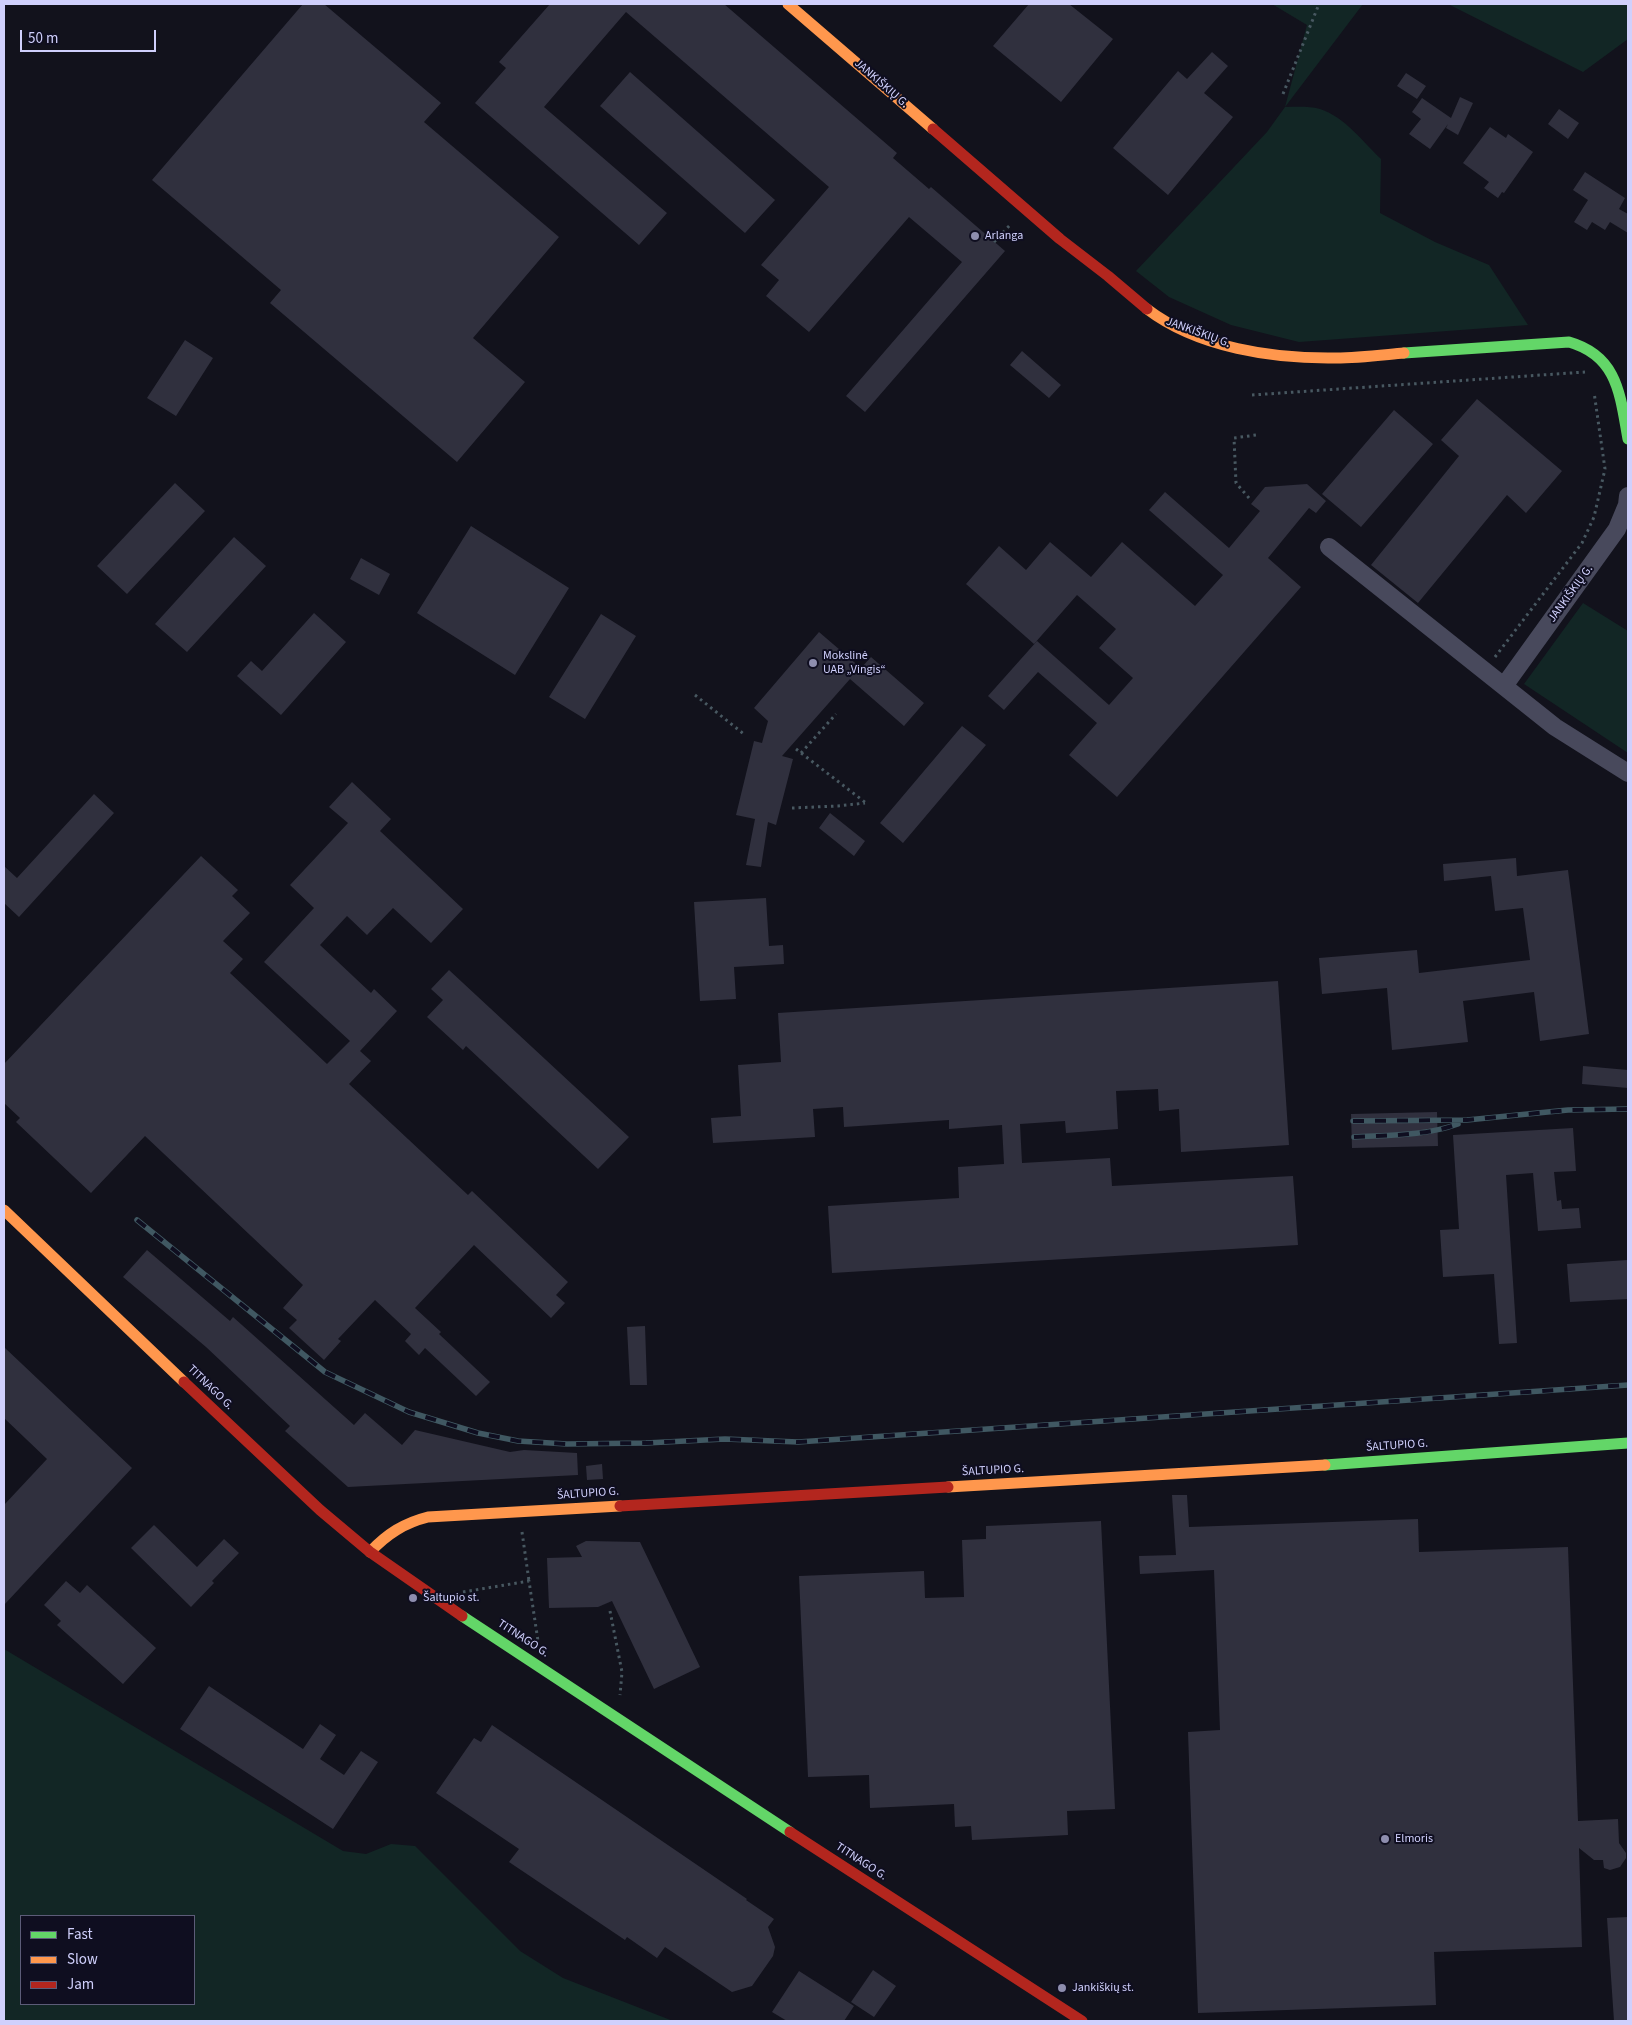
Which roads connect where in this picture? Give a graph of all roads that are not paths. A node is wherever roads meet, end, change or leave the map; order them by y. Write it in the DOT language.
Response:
graph roads {
  1 [pos="788,4"];
  2 [pos="1628,439"];
  3 [pos="1628,496"];
  4 [pos="1329,547"];
  5 [pos="1504,686"];
  6 [pos="1628,773"];
  7 [pos="4,1210"];
  8 [pos="1628,1442"];
  9 [pos="370,1552"];
  10 [pos="1082,2021"];
  1 -- 2 [label="street, JANKIŠKIŲ G."];
  3 -- 5 [label="street, JANKIŠKIŲ G."];
  4 -- 5 [label="street"];
  5 -- 6 [label="street"];
  7 -- 9 [label="street, TITNAGO G."];
  8 -- 9 [label="street, ŠALTUPIO G."];
  9 -- 10 [label="street, TITNAGO G."];
}
